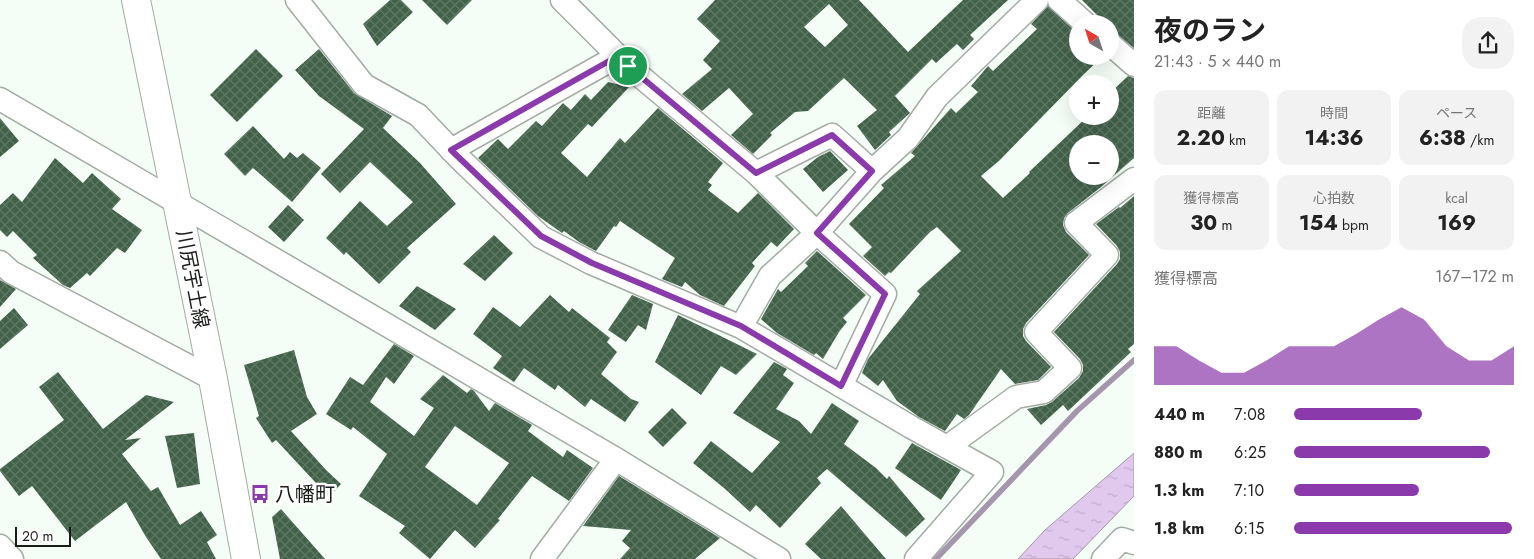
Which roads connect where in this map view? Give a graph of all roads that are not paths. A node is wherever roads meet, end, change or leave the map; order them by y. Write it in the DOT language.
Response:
graph roads {
  1 [pos="136,0"];
  2 [pos="297,0"];
  3 [pos="562,0"];
  4 [pos="1037,0"];
  5 [pos="1058,0"];
  6 [pos="1076,15"];
  7 [pos="1119,52"];
  8 [pos="618,56"];
  9 [pos="1134,65"];
  10 [pos="0,99"];
  11 [pos="451,150"];
  12 [pos="872,171"];
  13 [pos="756,173"];
  14 [pos="1134,179"];
  15 [pos="177,202"];
  16 [pos="817,233"];
  17 [pos="0,262"];
  18 [pos="741,326"];
  19 [pos="213,379"];
  20 [pos="841,386"];
  21 [pos="947,447"];
  22 [pos="616,459"];
  23 [pos="1134,544"];
  24 [pos="0,546"];
  25 [pos="12,559"];
  26 [pos="246,559"];
  27 [pos="542,559"];
  28 [pos="779,559"];
  29 [pos="916,559"];
  30 [pos="1103,559"];
  1 -- 15 [label="main road, 川尻宇土線"];
  2 -- 11 [label="street"];
  3 -- 8 [label="street"];
  4 -- 12 [label="street"];
  5 -- 6 [label="street"];
  7 -- 9 [label="street"];
  8 -- 11 [label="street"];
  8 -- 13 [label="street"];
  10 -- 15 [label="street"];
  11 -- 18 [label="street"];
  12 -- 13 [label="street"];
  12 -- 16 [label="street"];
  13 -- 16 [label="street"];
  14 -- 21 [label="street"];
  15 -- 19 [label="main road, 川尻宇土線"];
  15 -- 22 [label="street"];
  16 -- 18 [label="street"];
  16 -- 20 [label="street"];
  17 -- 19 [label="street"];
  18 -- 20 [label="street"];
  19 -- 26 [label="main road, 川尻宇土線"];
  20 -- 21 [label="street"];
  21 -- 29 [label="street"];
  22 -- 27 [label="street"];
  22 -- 28 [label="street"];
  23 -- 30 [label="street"];
  24 -- 25 [label="street"];
}
